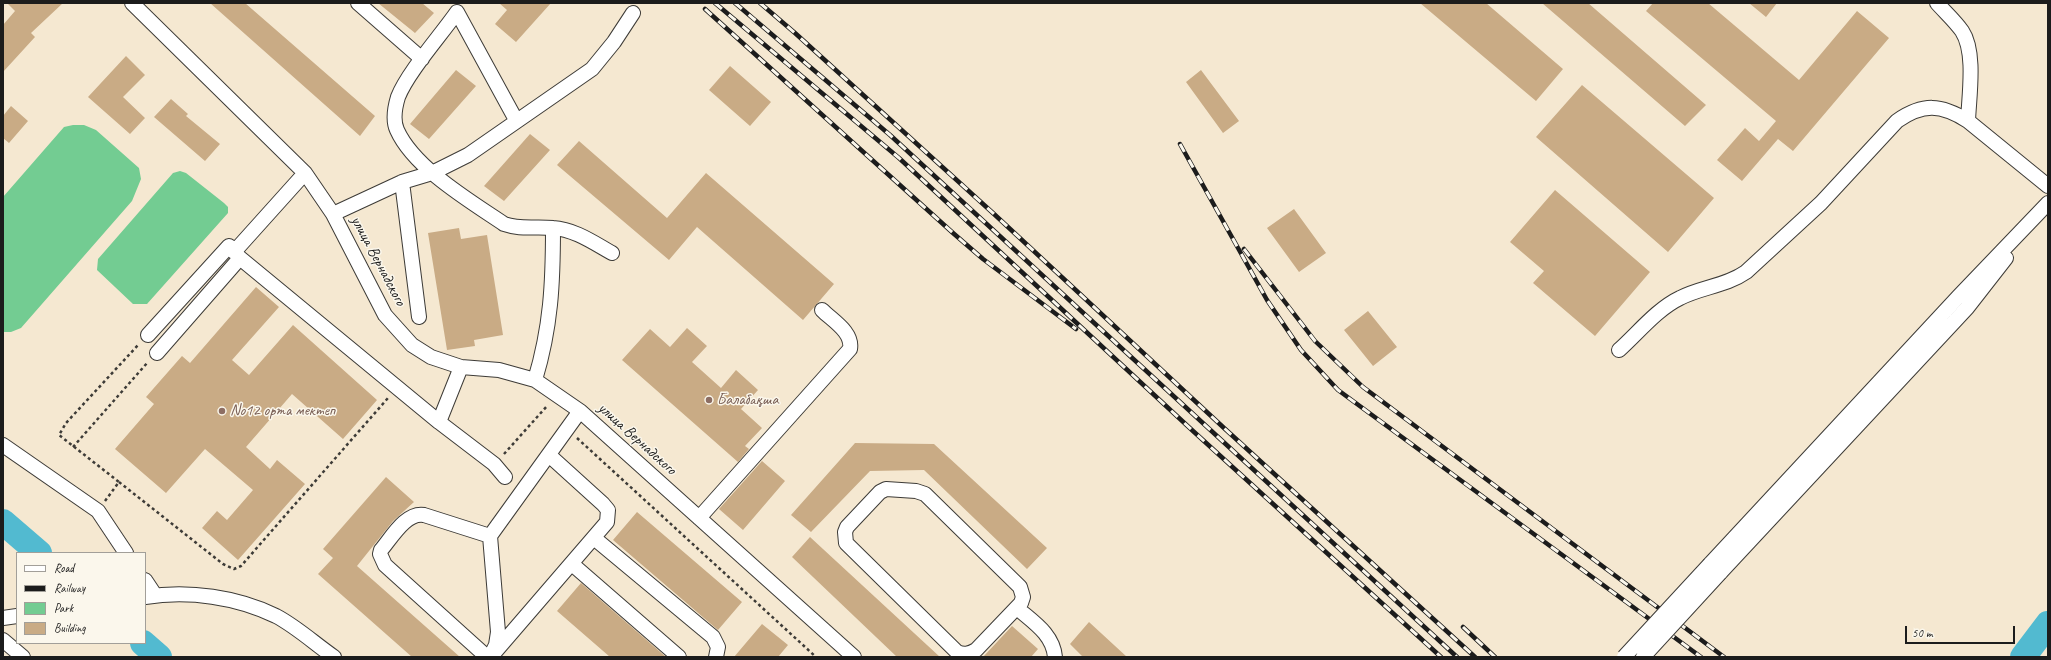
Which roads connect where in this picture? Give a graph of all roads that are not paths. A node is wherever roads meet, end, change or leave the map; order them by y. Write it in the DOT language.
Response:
graph roads {
  1 [pos="132,3"];
  2 [pos="358,3"];
  3 [pos="1937,3"];
  4 [pos="454,7"];
  5 [pos="633,14"];
  6 [pos="422,60"];
  7 [pos="516,120"];
  8 [pos="1968,121"];
  9 [pos="305,173"];
  10 [pos="432,173"];
  11 [pos="402,182"];
  12 [pos="2048,186"];
  13 [pos="2048,204"];
  14 [pos="333,214"];
  15 [pos="553,228"];
  16 [pos="612,254"];
  17 [pos="237,255"];
  18 [pos="822,310"];
  19 [pos="419,317"];
  20 [pos="148,335"];
  21 [pos="1619,350"];
  22 [pos="157,353"];
  23 [pos="461,367"];
  24 [pos="535,380"];
  25 [pos="580,411"];
  26 [pos="439,422"];
  27 [pos="3,445"];
  28 [pos="550,456"];
  29 [pos="505,477"];
  30 [pos="699,518"];
  31 [pos="490,536"];
  32 [pos="594,538"];
  33 [pos="125,552"];
  34 [pos="572,564"];
  35 [pos="1715,569"];
  36 [pos="146,583"];
  37 [pos="150,596"];
  38 [pos="1017,608"];
  39 [pos="16,616"];
  40 [pos="3,618"];
  41 [pos="3,640"];
  42 [pos="23,657"];
  43 [pos="334,657"];
  44 [pos="489,657"];
  45 [pos="679,657"];
  46 [pos="716,657"];
  47 [pos="854,657"];
  48 [pos="1055,657"];
  49 [pos="1624,657"];
  50 [pos="1643,657"];
  1 -- 9 [label="street, улица Вернадского"];
  2 -- 6 [label="street"];
  3 -- 8 [label="street"];
  4 -- 6 [label="street"];
  4 -- 7 [label="street"];
  5 -- 7 [label="street"];
  6 -- 10 [label="street"];
  7 -- 10 [label="street"];
  8 -- 12 [label="street"];
  8 -- 21 [label="street"];
  9 -- 14 [label="street, улица Вернадского"];
  9 -- 17 [label="street"];
  10 -- 11 [label="street"];
  10 -- 15 [label="street"];
  11 -- 14 [label="street"];
  11 -- 19 [label="street"];
  13 -- 35 [label="street"];
  14 -- 23 [label="street, улица Вернадского"];
  15 -- 16 [label="street"];
  15 -- 24 [label="street"];
  17 -- 20 [label="street"];
  17 -- 22 [label="street"];
  17 -- 26 [label="street"];
  18 -- 30 [label="street"];
  23 -- 24 [label="street, улица Вернадского"];
  23 -- 26 [label="street"];
  24 -- 25 [label="street, улица Вернадского"];
  25 -- 28 [label="street"];
  25 -- 30 [label="street, улица Вернадского"];
  26 -- 29 [label="street"];
  27 -- 33 [label="street"];
  28 -- 31 [label="street"];
  28 -- 32 [label="street"];
  30 -- 47 [label="street, улица Вернадского"];
  31 -- 44 [label="street"];
  31 -- 44 [label="street"];
  32 -- 34 [label="street"];
  32 -- 46 [label="street"];
  34 -- 44 [label="street"];
  34 -- 45 [label="street"];
  35 -- 49 [label="street, bridge"];
  35 -- 50 [label="street, bridge"];
  36 -- 37 [label="street"];
  37 -- 43 [label="street"];
  38 -- 38 [label="street"];
  38 -- 48 [label="street"];
  39 -- 40 [label="street"];
  41 -- 42 [label="street"];
}
